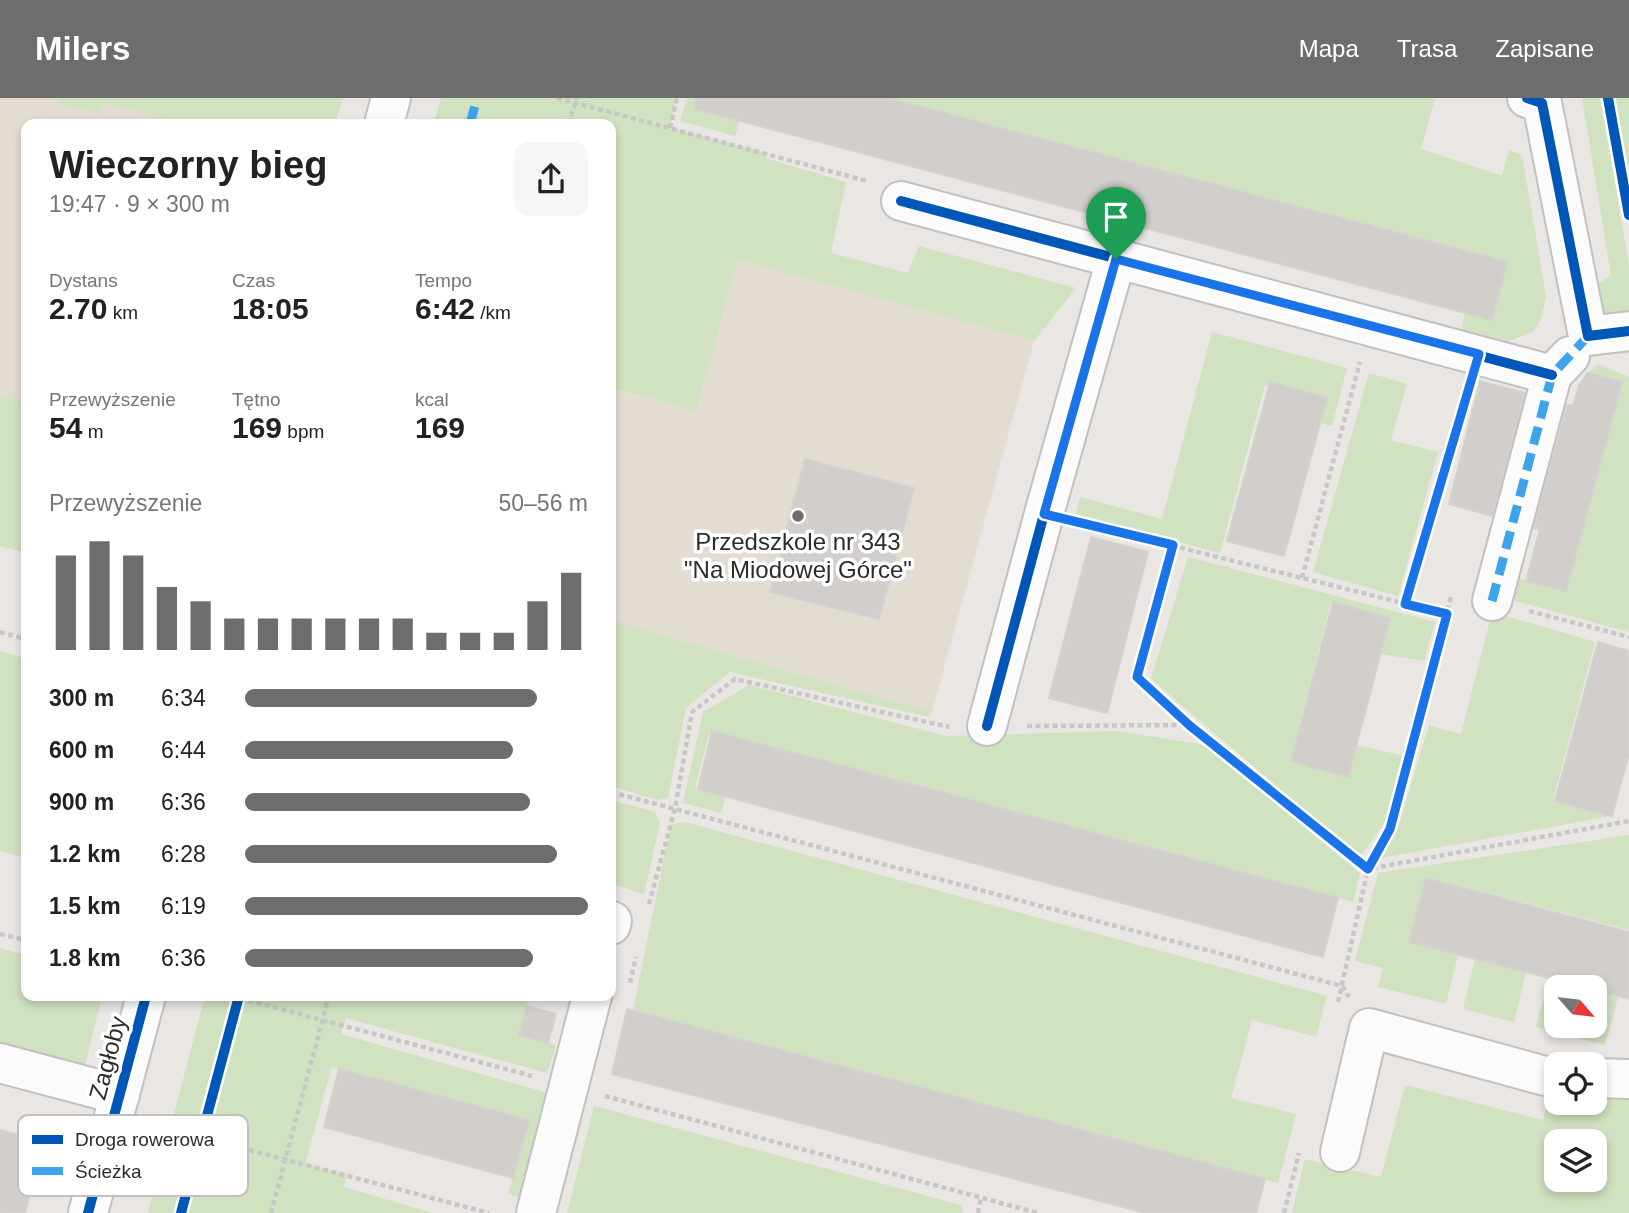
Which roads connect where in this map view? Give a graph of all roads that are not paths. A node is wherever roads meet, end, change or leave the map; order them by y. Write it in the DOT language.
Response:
graph roads {
  1 [pos="391,98"];
  2 [pos="1527,98"];
  3 [pos="385,119"];
  4 [pos="901,201"];
  5 [pos="1116,259"];
  6 [pos="1629,331"];
  7 [pos="1588,336"];
  8 [pos="1552,374"];
  9 [pos="1492,601"];
  10 [pos="987,726"];
  11 [pos="145,1001"];
  12 [pos="589,1010"];
  13 [pos="0,1063"];
  14 [pos="1544,1076"];
  15 [pos="1607,1078"];
  16 [pos="1629,1079"];
  17 [pos="117,1104"];
  18 [pos="114,1115"];
  19 [pos="1340,1152"];
  20 [pos="93,1196"];
  21 [pos="88,1213"];
  22 [pos="536,1213"];
  1 -- 3 [label="street"];
  2 -- 7 [label="street"];
  4 -- 5 [label="street"];
  5 -- 8 [label="street"];
  5 -- 10 [label="street"];
  6 -- 7 [label="street"];
  7 -- 8 [label="street"];
  8 -- 9 [label="street"];
  11 -- 17 [label="street, Zagłoby"];
  12 -- 22 [label="street"];
  13 -- 17 [label="street"];
  14 -- 19 [label="street"];
  15 -- 16 [label="street"];
  17 -- 18 [label="street, Zagłoby"];
  20 -- 21 [label="street, Zagłoby"];
}
